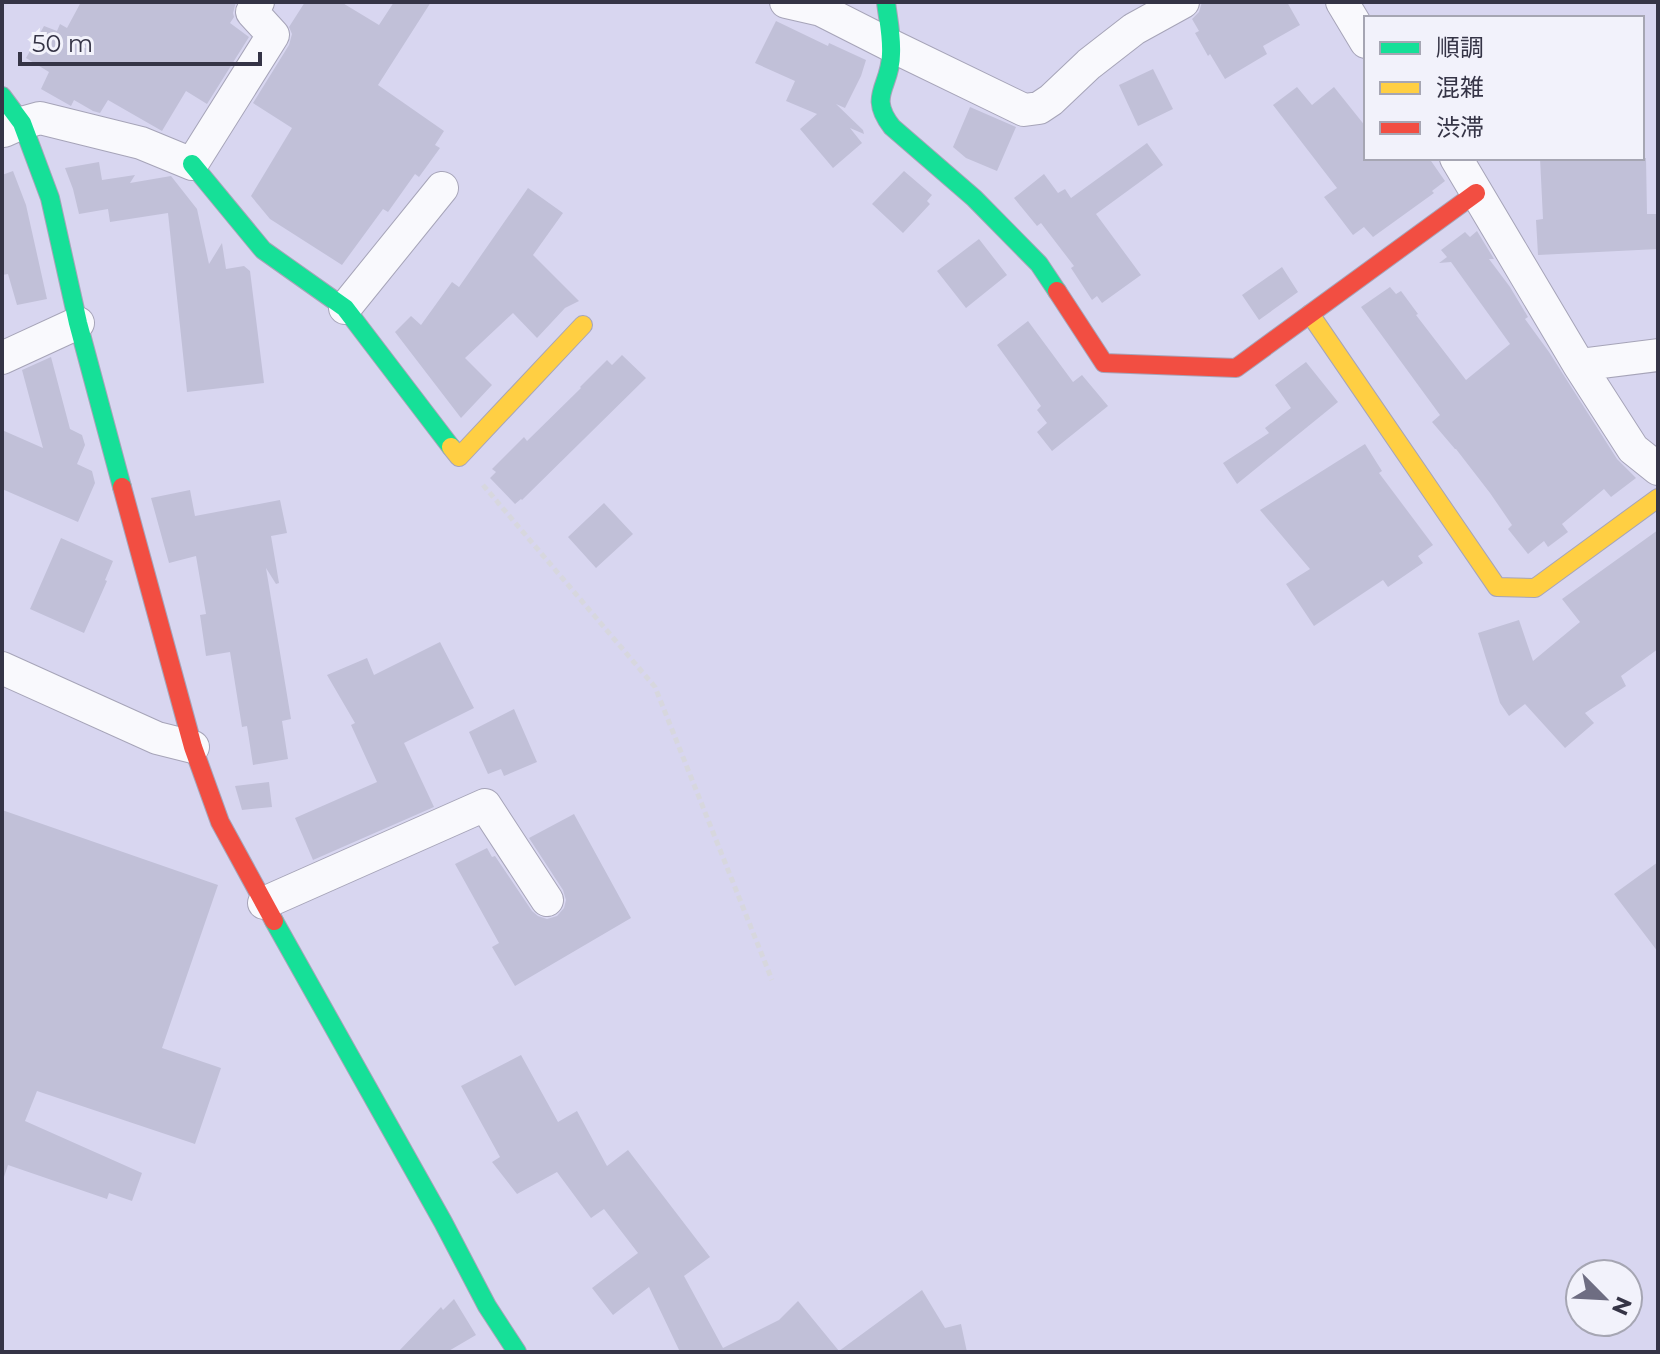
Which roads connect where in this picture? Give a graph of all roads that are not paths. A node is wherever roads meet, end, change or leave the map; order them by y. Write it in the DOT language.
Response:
graph roads {
  1 [pos="258,2"];
  2 [pos="786,2"];
  3 [pos="886,2"];
  4 [pos="1183,2"];
  5 [pos="1342,2"];
  6 [pos="1364,39"];
  7 [pos="892,46"];
  8 [pos="2,96"];
  9 [pos="12,128"];
  10 [pos="1457,160"];
  11 [pos="192,164"];
  12 [pos="442,188"];
  13 [pos="1476,193"];
  14 [pos="345,308"];
  15 [pos="1310,314"];
  16 [pos="78,323"];
  17 [pos="583,325"];
  18 [pos="1658,355"];
  19 [pos="2,358"];
  20 [pos="1579,365"];
  21 [pos="1653,460"];
  22 [pos="1658,498"];
  23 [pos="2,668"];
  24 [pos="193,747"];
  25 [pos="547,900"];
  26 [pos="264,903"];
  27 [pos="517,1352"];
  1 -- 11 [label="street"];
  2 -- 7 [label="street"];
  3 -- 7 [label="street"];
  4 -- 7 [label="street"];
  5 -- 6 [label="street"];
  7 -- 15 [label="street"];
  8 -- 9 [label="street"];
  9 -- 11 [label="street"];
  9 -- 16 [label="street"];
  10 -- 13 [label="street"];
  11 -- 14 [label="street"];
  12 -- 14 [label="street"];
  13 -- 15 [label="street"];
  13 -- 20 [label="street"];
  14 -- 17 [label="street"];
  15 -- 22 [label="street"];
  16 -- 19 [label="street"];
  16 -- 24 [label="street"];
  18 -- 20 [label="street"];
  20 -- 21 [label="street"];
  23 -- 24 [label="street"];
  24 -- 26 [label="street"];
  25 -- 26 [label="street"];
  26 -- 27 [label="street"];
}
